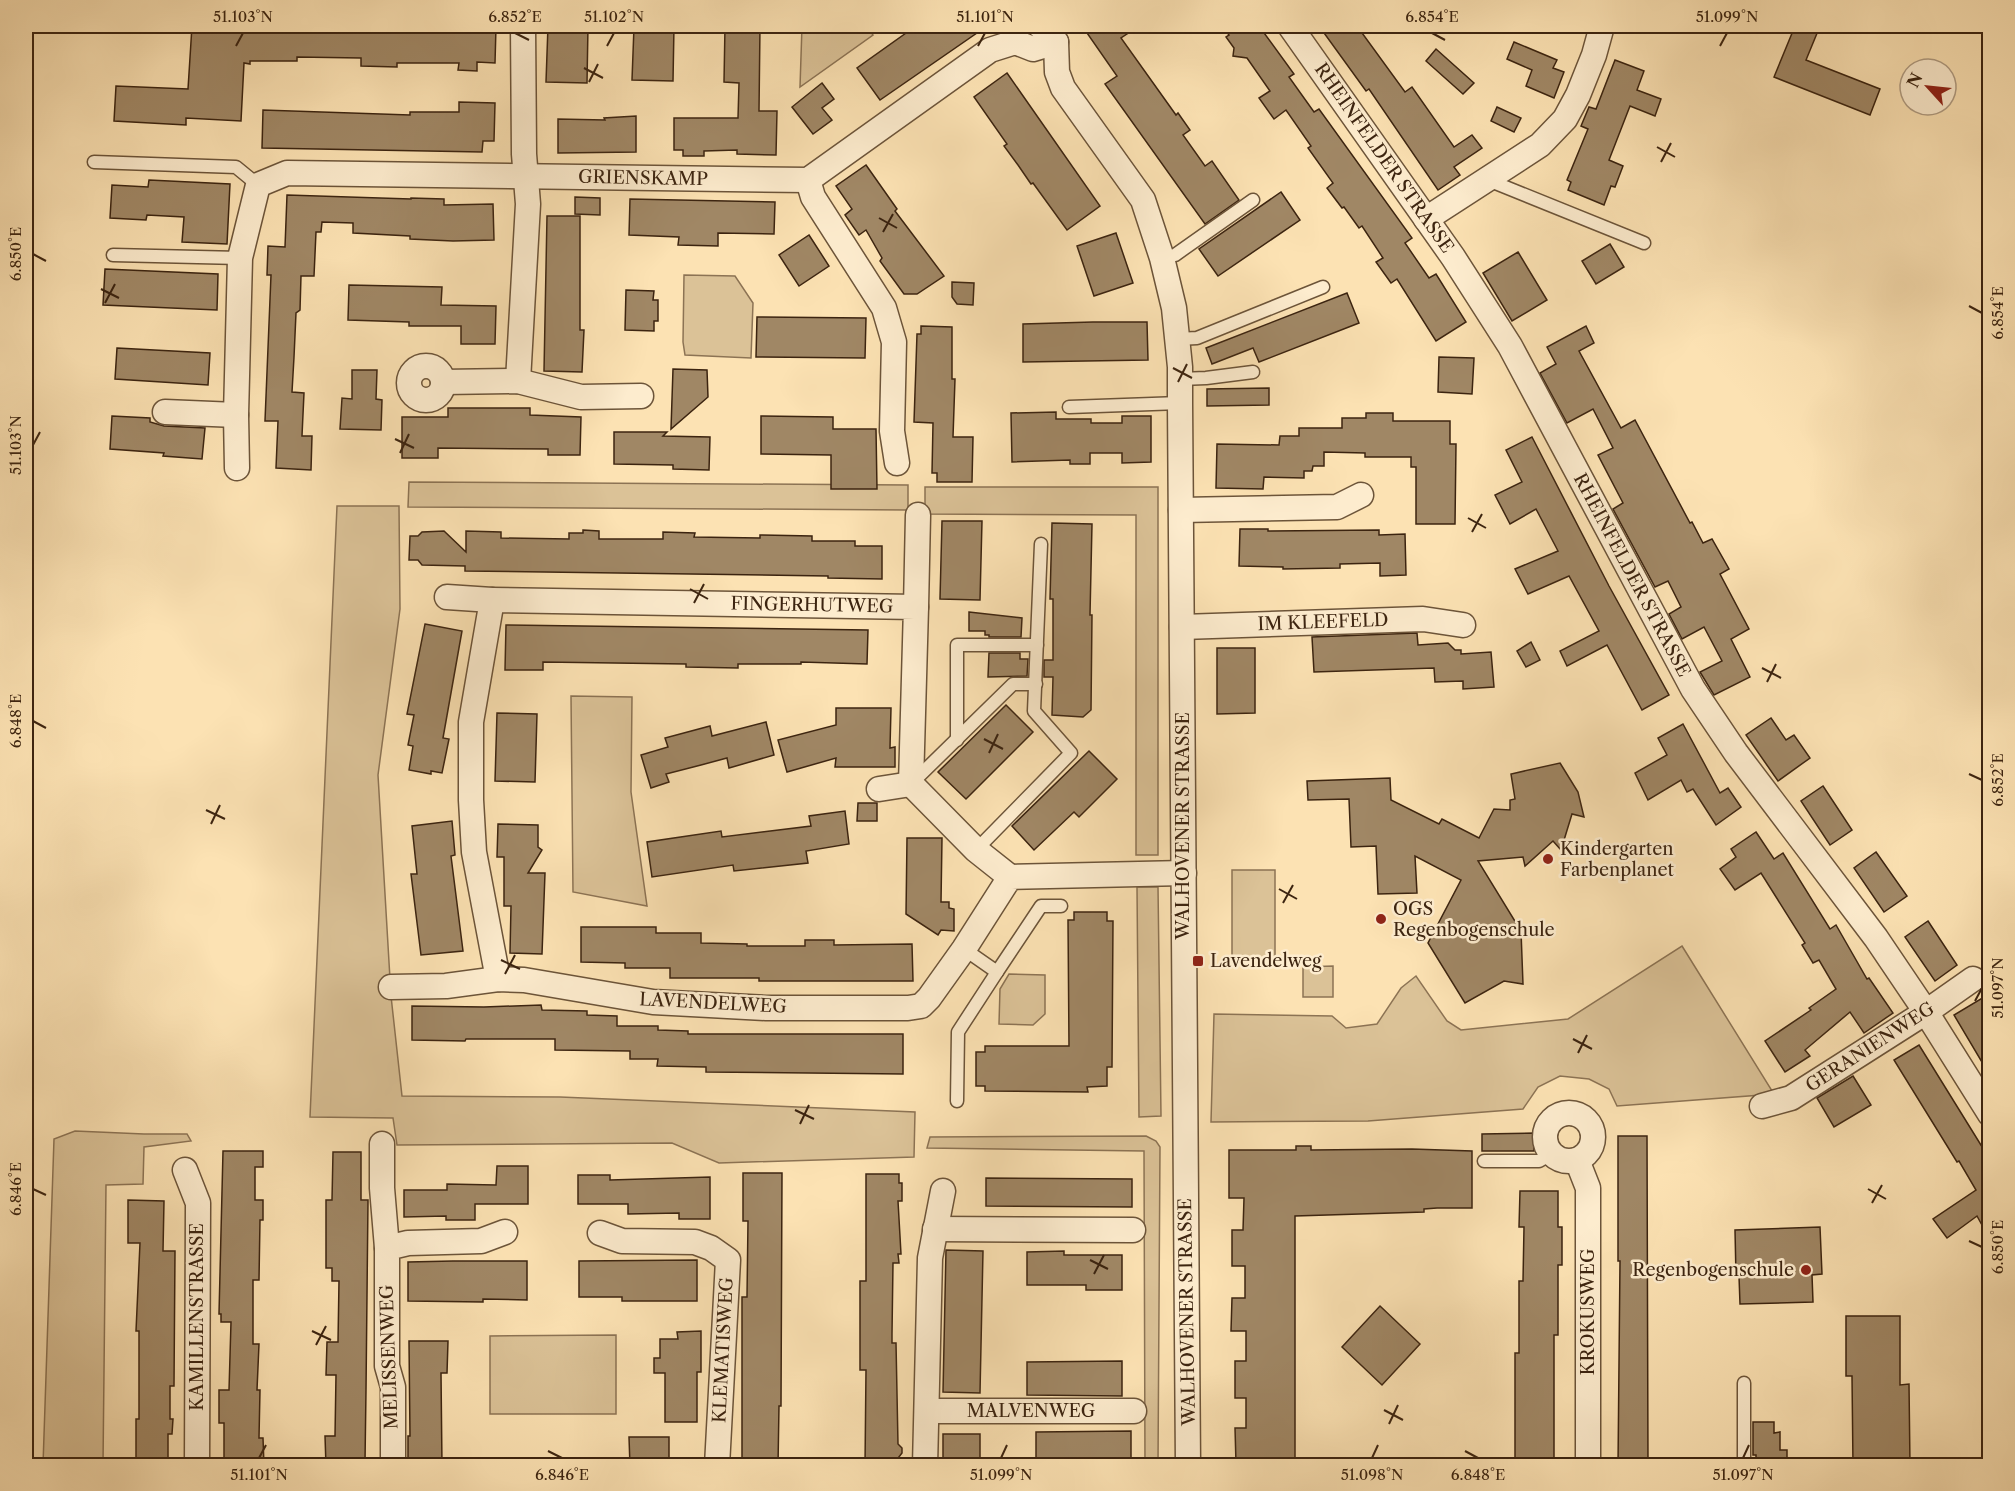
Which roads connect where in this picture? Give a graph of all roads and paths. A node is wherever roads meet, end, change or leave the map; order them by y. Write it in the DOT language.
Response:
graph roads {
  1 [pos="523,26"];
  2 [pos="1290,26"];
  3 [pos="1602,26"];
  4 [pos="1007,30"];
  5 [pos="1053,31"];
  6 [pos="94,162"];
  7 [pos="525,176"];
  8 [pos="808,180"];
  9 [pos="1488,180"];
  10 [pos="258,185"];
  11 [pos="1253,200"];
  12 [pos="1426,219"];
  13 [pos="1644,243"];
  14 [pos="113,255"];
  15 [pos="240,258"];
  16 [pos="1162,258"];
  17 [pos="1323,287"];
  18 [pos="1178,339"];
  19 [pos="1253,372"];
  20 [pos="1180,379"];
  21 [pos="518,381"];
  22 [pos="443,382"];
  23 [pos="641,396"];
  24 [pos="1180,403"];
  25 [pos="1069,407"];
  26 [pos="165,412"];
  27 [pos="236,414"];
  28 [pos="897,463"];
  29 [pos="237,468"];
  30 [pos="1361,495"];
  31 [pos="1181,510"];
  32 [pos="918,515"];
  33 [pos="1041,544"];
  34 [pos="447,597"];
  35 [pos="492,600"];
  36 [pos="916,607"];
  37 [pos="1463,625"];
  38 [pos="1182,627"];
  39 [pos="1037,645"];
  40 [pos="1035,684"];
  41 [pos="957,740"];
  42 [pos="911,784"];
  43 [pos="879,789"];
  44 [pos="976,850"];
  45 [pos="1184,873"];
  46 [pos="1010,877"];
  47 [pos="1061,906"];
  48 [pos="964,949"];
  49 [pos="997,972"];
  50 [pos="498,979"];
  51 [pos="1973,979"];
  52 [pos="391,987"];
  53 [pos="1926,1012"];
  54 [pos="957,1101"];
  55 [pos="1762,1106"];
  56 [pos="1989,1114"];
  57 [pos="382,1144"];
  58 [pos="1551,1154"];
  59 [pos="1576,1160"];
  60 [pos="1484,1161"];
  61 [pos="185,1170"];
  62 [pos="943,1191"];
  63 [pos="935,1229"];
  64 [pos="1133,1230"];
  65 [pos="505,1232"];
  66 [pos="600,1233"];
  67 [pos="387,1248"];
  68 [pos="1744,1383"];
  69 [pos="927,1411"];
  70 [pos="1134,1411"];
  71 [pos="197,1466"];
  72 [pos="393,1466"];
  73 [pos="717,1466"];
  74 [pos="925,1466"];
  75 [pos="1188,1466"];
  76 [pos="1588,1466"];
  77 [pos="1744,1466"];
  1 -- 7 [label="street"];
  2 -- 12 [label="street, RHEINFELDER STRASSE"];
  3 -- 9 [label="street"];
  4 -- 5 [label="street"];
  4 -- 8 [label="street"];
  5 -- 16 [label="street, WALHOVENER STRASSE"];
  6 -- 10 [label="lane"];
  7 -- 8 [label="street, GRIENSKAMP"];
  7 -- 10 [label="street, GRIENSKAMP"];
  7 -- 21 [label="street"];
  8 -- 28 [label="street"];
  9 -- 12 [label="street"];
  9 -- 13 [label="lane"];
  10 -- 15 [label="street"];
  11 -- 16 [label="lane"];
  12 -- 53 [label="street, RHEINFELDER STRASSE"];
  14 -- 15 [label="lane"];
  15 -- 27 [label="street"];
  16 -- 18 [label="street, WALHOVENER STRASSE"];
  17 -- 18 [label="lane"];
  18 -- 20 [label="street, WALHOVENER STRASSE"];
  19 -- 20 [label="lane"];
  20 -- 24 [label="street, WALHOVENER STRASSE"];
  21 -- 22 [label="street"];
  21 -- 23 [label="street"];
  24 -- 25 [label="lane"];
  24 -- 31 [label="street, WALHOVENER STRASSE"];
  26 -- 27 [label="street"];
  27 -- 29 [label="street"];
  30 -- 31 [label="street"];
  31 -- 38 [label="street, WALHOVENER STRASSE"];
  32 -- 36 [label="street, FINGERHUTWEG"];
  33 -- 39 [label="lane"];
  34 -- 35 [label="street, FINGERHUTWEG"];
  35 -- 36 [label="street, FINGERHUTWEG"];
  35 -- 50 [label="street"];
  36 -- 42 [label="street, FINGERHUTWEG"];
  37 -- 38 [label="street, IM KLEEFELD"];
  38 -- 45 [label="street, WALHOVENER STRASSE"];
  39 -- 40 [label="lane"];
  39 -- 41 [label="lane"];
  40 -- 41 [label="lane"];
  40 -- 44 [label="lane"];
  41 -- 42 [label="lane"];
  42 -- 43 [label="street"];
  42 -- 44 [label="street"];
  44 -- 46 [label="street"];
  45 -- 46 [label="street"];
  45 -- 75 [label="street, WALHOVENER STRASSE"];
  46 -- 48 [label="street, LAVENDELWEG"];
  47 -- 49 [label="lane"];
  48 -- 49 [label="lane"];
  48 -- 50 [label="street, LAVENDELWEG"];
  49 -- 54 [label="lane"];
  50 -- 52 [label="street, LAVENDELWEG"];
  51 -- 53 [label="street, GERANIENWEG"];
  53 -- 55 [label="street, GERANIENWEG"];
  53 -- 56 [label="street, RHEINFELDER STRASSE"];
  57 -- 67 [label="street, MELISSENWEG"];
  58 -- 59 [label="street"];
  58 -- 59 [label="street"];
  58 -- 60 [label="lane"];
  59 -- 76 [label="street, KROKUSWEG"];
  61 -- 71 [label="street, KAMILLENSTRASSE"];
  62 -- 63 [label="street"];
  63 -- 64 [label="street"];
  63 -- 69 [label="street"];
  65 -- 67 [label="street"];
  66 -- 73 [label="street, KLEMATISWEG"];
  67 -- 72 [label="street, MELISSENWEG"];
  68 -- 77 [label="lane"];
  69 -- 70 [label="street, MALVENWEG"];
  69 -- 74 [label="street"];
}
